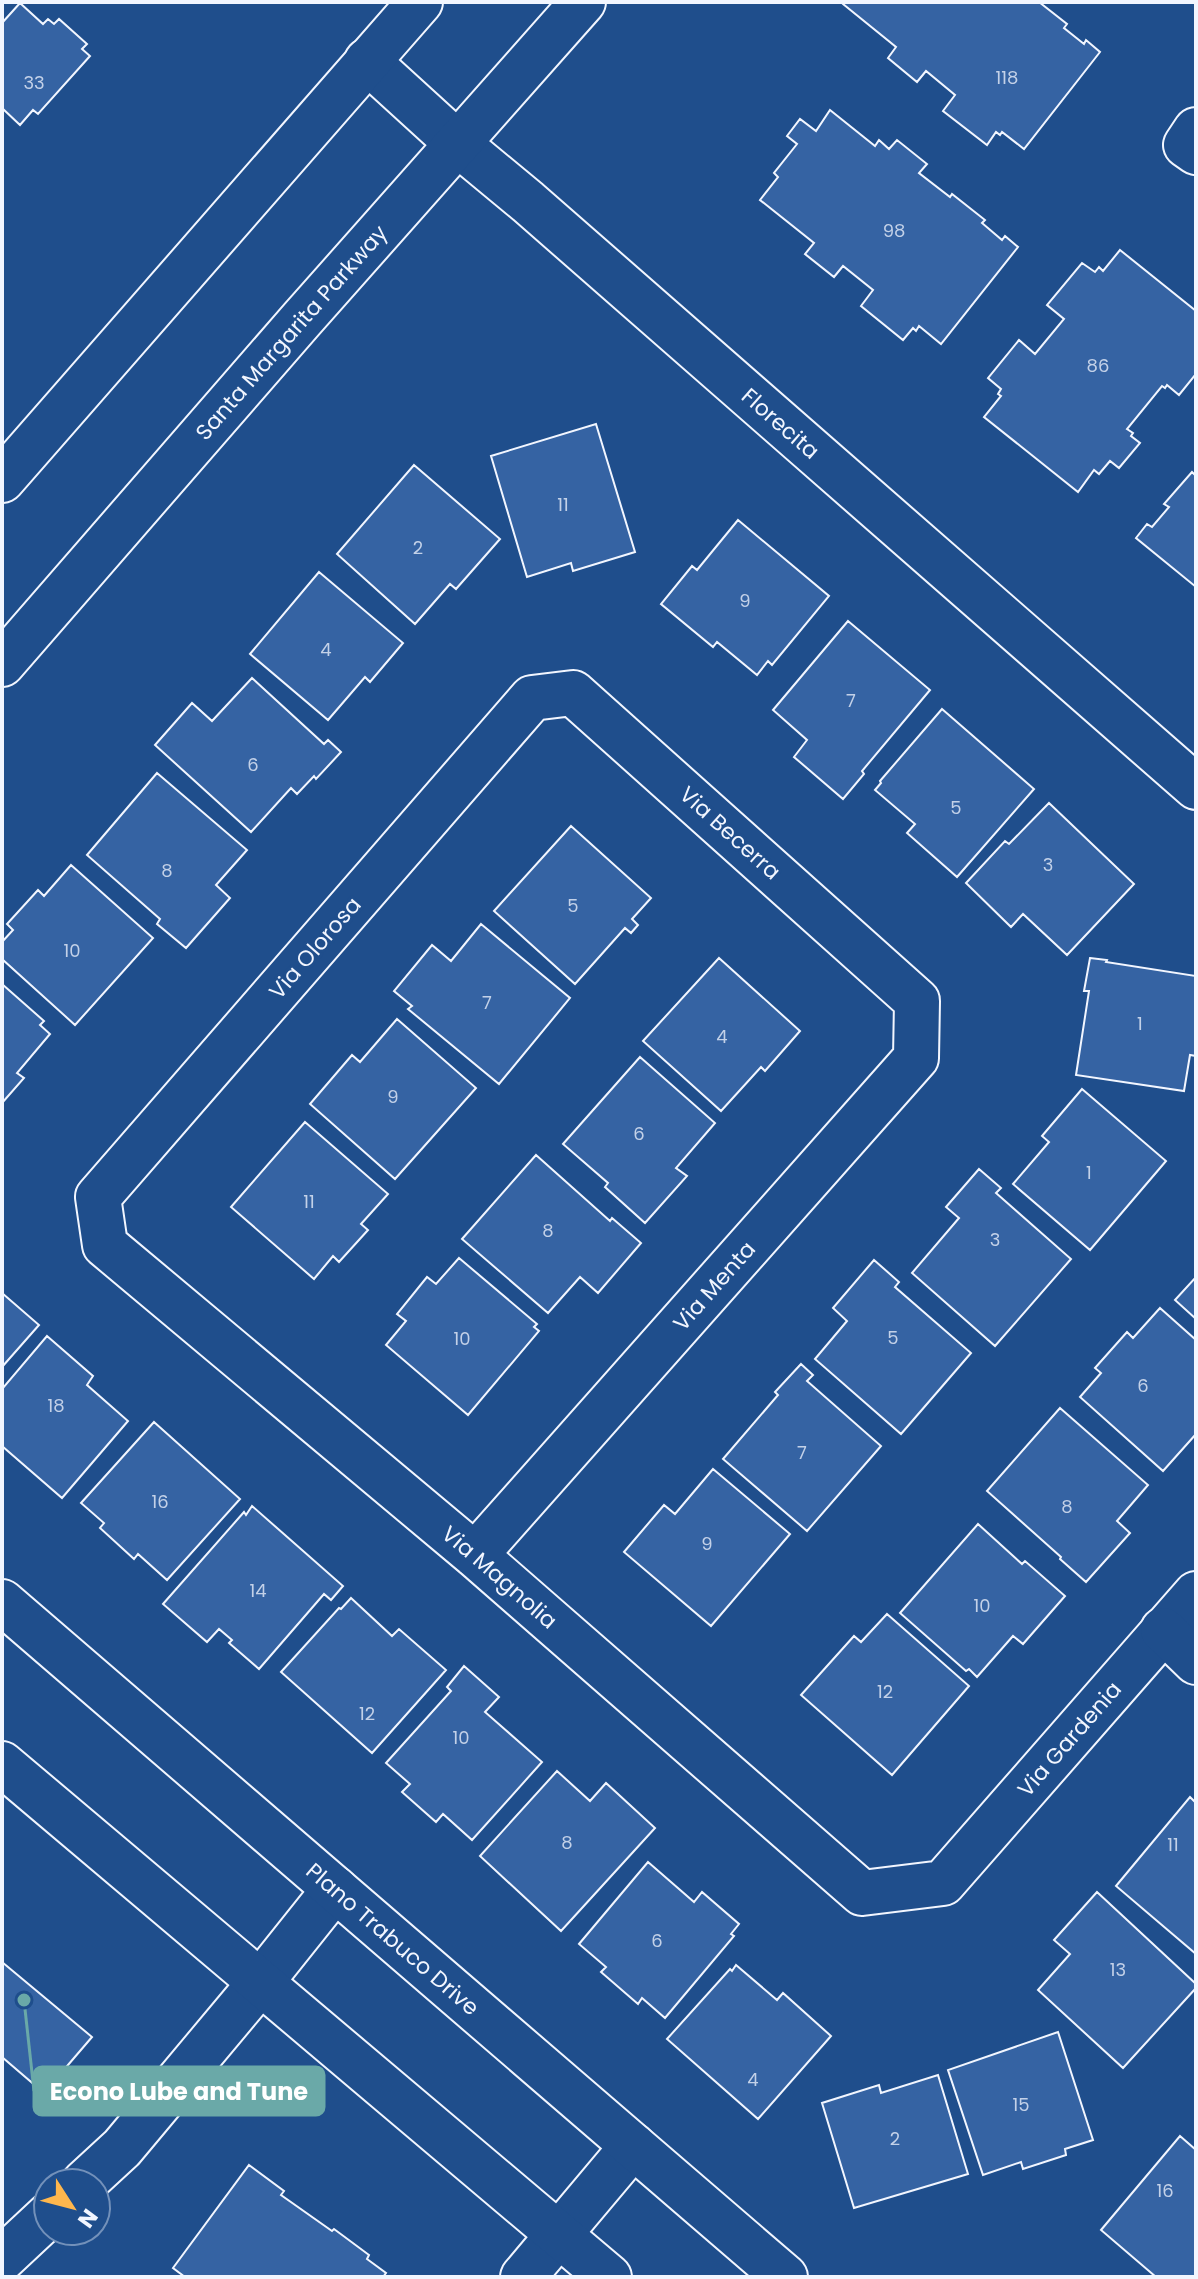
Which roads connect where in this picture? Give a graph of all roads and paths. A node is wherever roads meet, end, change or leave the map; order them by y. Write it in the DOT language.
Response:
graph roads {
  1 [pos="420,2"];
  2 [pos="583,2"];
  3 [pos="367,61"];
  4 [pos="1196,130"];
  5 [pos="458,144"];
  6 [pos="1196,152"];
  7 [pos="2,480"];
  8 [pos="2,664"];
  9 [pos="532,698"];
  10 [pos="1190,771"];
  11 [pos="917,1001"];
  12 [pos="98,1197"];
  13 [pos="475,1555"];
  14 [pos="1196,1594"];
  15 [pos="2,1602"];
  16 [pos="1163,1630"];
  17 [pos="1196,1662"];
  18 [pos="2,1764"];
  19 [pos="943,1883"];
  20 [pos="335,1889"];
  21 [pos="260,1983"];
  22 [pos="633,2146"];
  23 [pos="101,2167"];
  24 [pos="32,2231"];
  25 [pos="558,2235"];
  26 [pos="2,2259"];
  27 [pos="523,2277"];
  28 [pos="609,2277"];
  29 [pos="785,2277"];
  1 -- 3 [label="street"];
  2 -- 5 [label="street, Santa Margarita Parkway"];
  3 -- 5 [label="street, Florecita"];
  3 -- 7 [label="street"];
  4 -- 6 [label="street"];
  5 -- 8 [label="street, Santa Margarita Parkway"];
  5 -- 10 [label="street, Florecita"];
  9 -- 11 [label="street, Via Becerra"];
  9 -- 12 [label="street, Via Olorosa"];
  11 -- 13 [label="street, Via Menta"];
  12 -- 13 [label="street, Via Magnolia"];
  13 -- 19 [label="street, Via Magnolia"];
  14 -- 16 [label="street, Via Gardenia"];
  15 -- 20 [label="street, Plano Trabuco Drive"];
  16 -- 17 [label="street"];
  16 -- 19 [label="street, Via Gardenia"];
  18 -- 21 [label="street"];
  20 -- 21 [label="street"];
  20 -- 22 [label="street, Plano Trabuco Drive"];
  21 -- 23 [label="street"];
  21 -- 25 [label="street"];
  22 -- 25 [label="street"];
  22 -- 29 [label="street, Plano Trabuco Drive"];
  24 -- 26 [label="street"];
  25 -- 27 [label="street"];
  25 -- 28 [label="street"];
}
